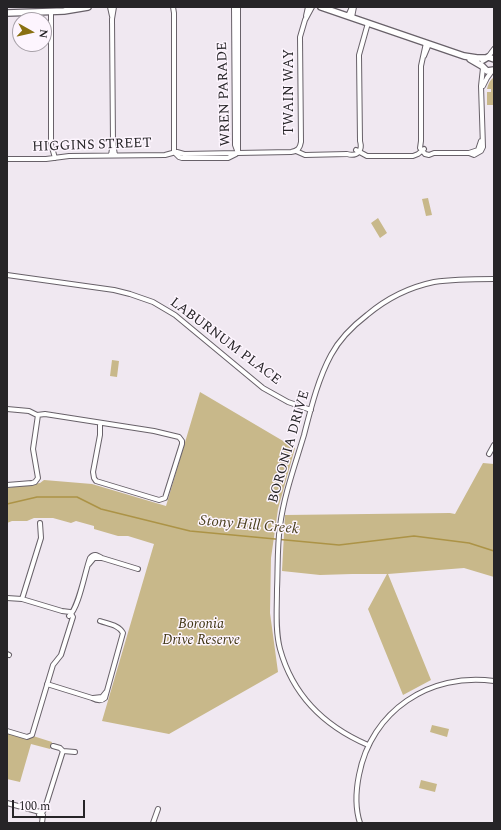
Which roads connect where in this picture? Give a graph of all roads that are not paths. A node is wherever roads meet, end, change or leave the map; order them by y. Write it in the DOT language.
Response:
graph roads {
  1 [pos="88,7"];
  2 [pos="110,7"];
  3 [pos="114,7"];
  4 [pos="174,7"];
  5 [pos="234,7"];
  6 [pos="238,7"];
  7 [pos="308,7"];
  8 [pos="312,7"];
  9 [pos="321,7"];
  10 [pos="353,7"];
  11 [pos="52,12"];
  12 [pos="350,17"];
  13 [pos="112,19"];
  14 [pos="305,20"];
  15 [pos="369,24"];
  16 [pos="428,43"];
  17 [pos="494,48"];
  18 [pos="51,52"];
  19 [pos="464,56"];
  20 [pos="487,57"];
  21 [pos="494,59"];
  22 [pos="483,67"];
  23 [pos="493,70"];
  24 [pos="482,89"];
  25 [pos="52,144"];
  26 [pos="298,150"];
  27 [pos="423,150"];
  28 [pos="357,151"];
  29 [pos="176,152"];
  30 [pos="238,153"];
  31 [pos="113,155"];
  32 [pos="49,158"];
  33 [pos="55,158"];
  34 [pos="7,159"];
  35 [pos="7,275"];
  36 [pos="494,279"];
  37 [pos="7,409"];
  38 [pos="311,410"];
  39 [pos="37,416"];
  40 [pos="102,423"];
  41 [pos="494,445"];
  42 [pos="490,454"];
  43 [pos="7,485"];
  44 [pos="40,524"];
  45 [pos="138,569"];
  46 [pos="7,598"];
  47 [pos="22,599"];
  48 [pos="71,615"];
  49 [pos="100,621"];
  50 [pos="494,681"];
  51 [pos="47,684"];
  52 [pos="7,730"];
  53 [pos="368,745"];
  54 [pos="53,746"];
  55 [pos="63,751"];
  56 [pos="75,752"];
  57 [pos="7,804"];
  58 [pos="158,809"];
  59 [pos="41,814"];
  60 [pos="41,823"];
  61 [pos="153,823"];
  62 [pos="360,823"];
  1 -- 11 [label="street"];
  2 -- 13 [label="street"];
  3 -- 13 [label="street"];
  4 -- 29 [label="street"];
  5 -- 30 [label="street, WREN PARADE"];
  6 -- 30 [label="street, WREN PARADE"];
  7 -- 14 [label="street, TWAIN WAY"];
  8 -- 14 [label="street, TWAIN WAY"];
  9 -- 12 [label="street"];
  10 -- 12 [label="street"];
  12 -- 15 [label="street"];
  13 -- 31 [label="street"];
  14 -- 26 [label="street, TWAIN WAY"];
  15 -- 16 [label="street"];
  15 -- 28 [label="street"];
  16 -- 19 [label="street"];
  16 -- 27 [label="street"];
  17 -- 20 [label="street"];
  18 -- 25 [label="street"];
  19 -- 20 [label="street"];
  19 -- 22 [label="street"];
  20 -- 21 [label="street"];
  20 -- 22 [label="street"];
  22 -- 23 [label="street"];
  22 -- 24 [label="street"];
  23 -- 24 [label="street"];
  24 -- 27 [label="street"];
  25 -- 32 [label="street"];
  25 -- 33 [label="street"];
  26 -- 28 [label="street"];
  26 -- 30 [label="street, TWAIN WAY"];
  27 -- 28 [label="street"];
  29 -- 30 [label="street, TWAIN WAY"];
  29 -- 31 [label="street, HIGGINS STREET"];
  31 -- 33 [label="street, HIGGINS STREET"];
  32 -- 33 [label="street, HIGGINS STREET"];
  32 -- 34 [label="street, HIGGINS STREET"];
  35 -- 38 [label="street, LABURNUM PLACE"];
  36 -- 38 [label="street, BORONIA DRIVE"];
  37 -- 39 [label="street"];
  38 -- 53 [label="street, BORONIA DRIVE"];
  39 -- 40 [label="street"];
  39 -- 43 [label="street"];
  40 -- 40 [label="street"];
  41 -- 42 [label="street"];
  44 -- 47 [label="street"];
  45 -- 48 [label="street"];
  46 -- 47 [label="street"];
  47 -- 48 [label="street"];
  48 -- 51 [label="street"];
  49 -- 51 [label="street"];
  50 -- 53 [label="street"];
  51 -- 52 [label="street"];
  53 -- 62 [label="street"];
  54 -- 55 [label="street"];
  55 -- 56 [label="street"];
  55 -- 59 [label="street"];
  57 -- 59 [label="street"];
  58 -- 61 [label="street"];
  59 -- 60 [label="street"];
}
